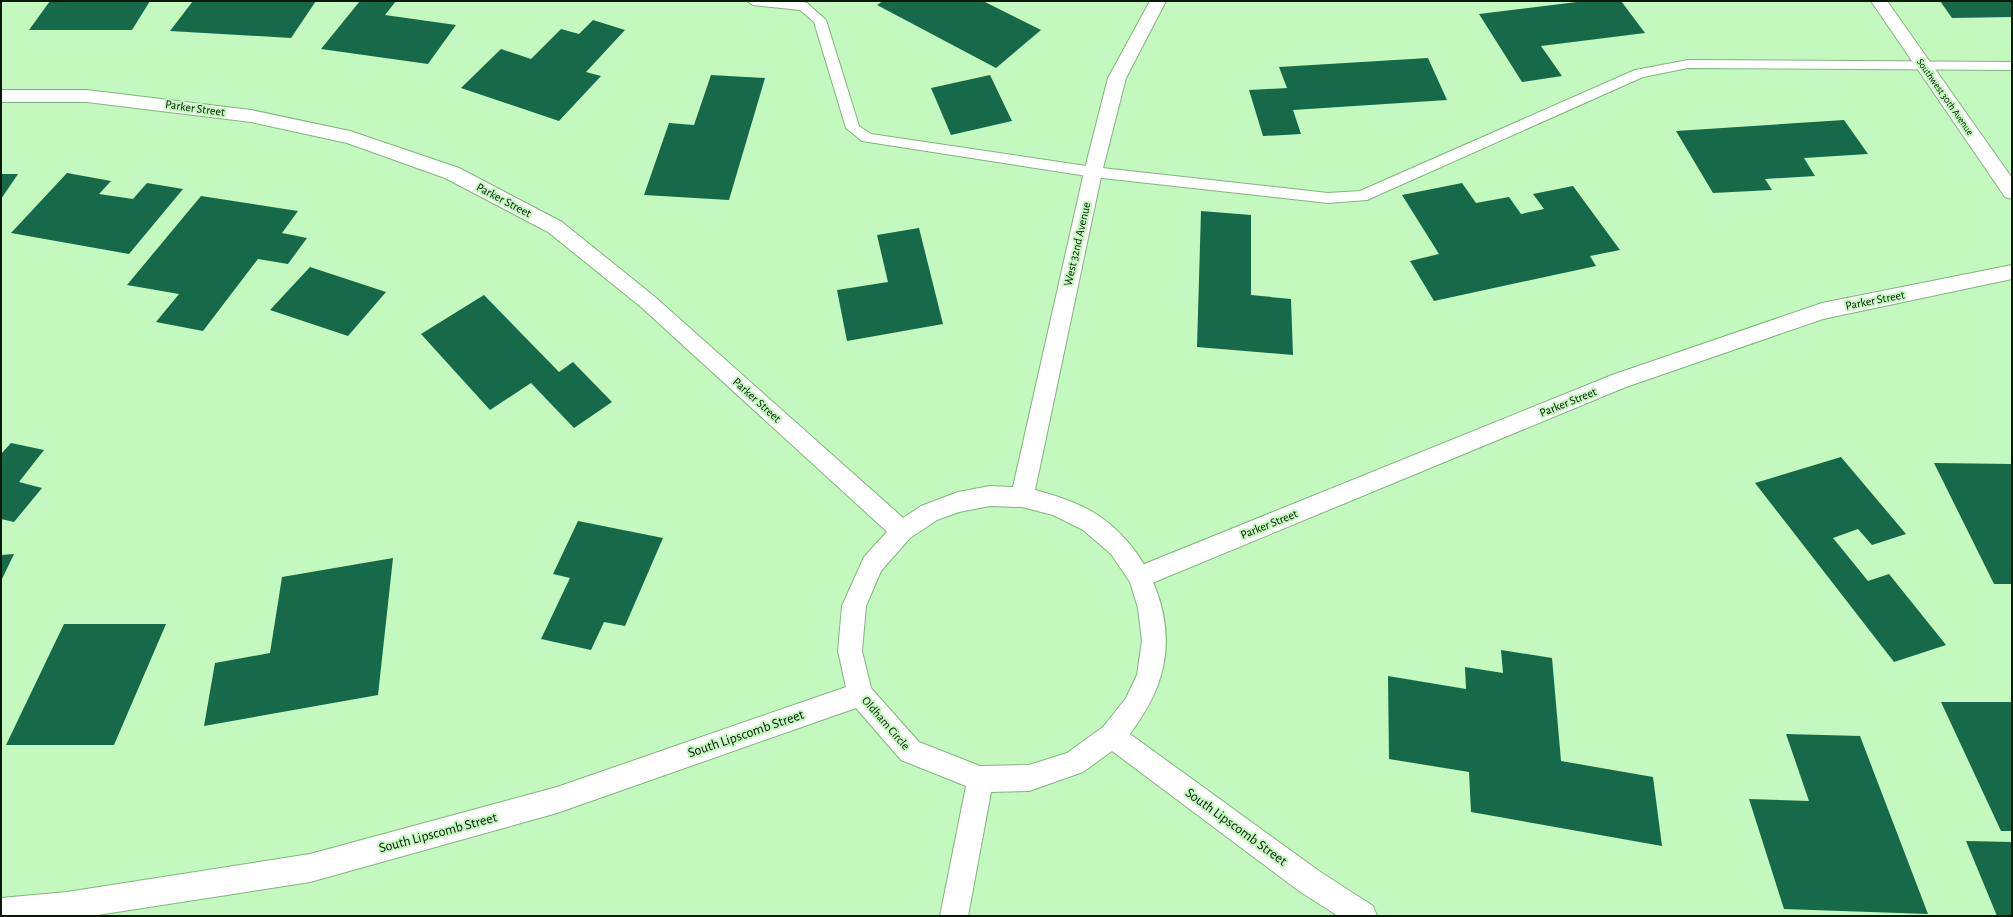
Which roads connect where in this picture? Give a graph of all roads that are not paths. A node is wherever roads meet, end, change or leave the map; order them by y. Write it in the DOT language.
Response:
graph roads {
  1 [pos="753,1"];
  2 [pos="1158,1"];
  3 [pos="1879,1"];
  4 [pos="1923,65"];
  5 [pos="2012,66"];
  6 [pos="1,96"];
  7 [pos="1093,172"];
  8 [pos="2012,192"];
  9 [pos="2012,272"];
  10 [pos="1022,497"];
  11 [pos="902,531"];
  12 [pos="1140,577"];
  13 [pos="860,694"];
  14 [pos="1112,736"];
  15 [pos="980,779"];
  16 [pos="1,912"];
  17 [pos="954,916"];
  18 [pos="1363,916"];
  1 -- 7 [label="lane"];
  2 -- 7 [label="street, West 32nd Avenue"];
  3 -- 4 [label="street, Southwest 30th Avenue"];
  4 -- 5 [label="lane"];
  4 -- 7 [label="lane"];
  4 -- 8 [label="street, Southwest 30th Avenue"];
  6 -- 11 [label="street, Parker Street"];
  7 -- 10 [label="street, West 32nd Avenue"];
  9 -- 12 [label="street, Parker Street"];
  10 -- 11 [label="street, Oldham Circle"];
  10 -- 12 [label="street, Oldham Circle"];
  11 -- 13 [label="street, Oldham Circle"];
  12 -- 14 [label="street, Oldham Circle"];
  13 -- 15 [label="street, Oldham Circle"];
  13 -- 16 [label="street, South Lipscomb Street"];
  14 -- 15 [label="street, Oldham Circle"];
  14 -- 18 [label="street, South Lipscomb Street"];
  15 -- 17 [label="street"];
}
